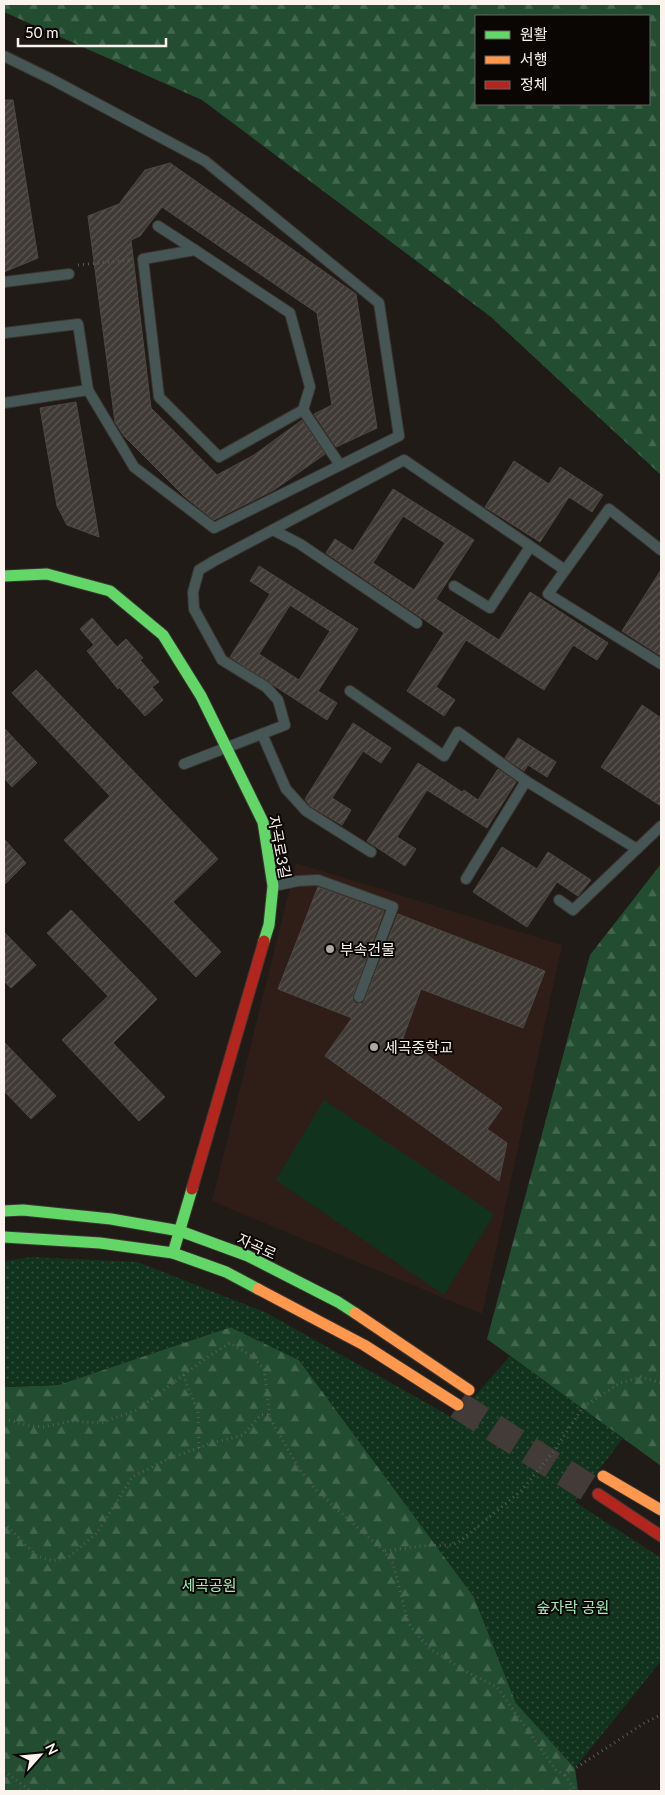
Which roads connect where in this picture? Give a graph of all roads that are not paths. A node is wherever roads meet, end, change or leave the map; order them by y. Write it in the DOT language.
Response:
graph roads {
  1 [pos="4,56"];
  2 [pos="158,226"];
  3 [pos="195,250"];
  4 [pos="70,270"];
  5 [pos="4,282"];
  6 [pos="4,334"];
  7 [pos="88,390"];
  8 [pos="4,403"];
  9 [pos="303,410"];
  10 [pos="340,465"];
  11 [pos="273,530"];
  12 [pos="530,547"];
  13 [pos="661,550"];
  14 [pos="565,570"];
  15 [pos="4,576"];
  16 [pos="454,586"];
  17 [pos="417,623"];
  18 [pos="661,664"];
  19 [pos="350,691"];
  20 [pos="262,734"];
  21 [pos="226,748"];
  22 [pos="184,764"];
  23 [pos="526,781"];
  24 [pos="661,826"];
  25 [pos="637,850"];
  26 [pos="371,852"];
  27 [pos="466,879"];
  28 [pos="273,886"];
  29 [pos="559,900"];
  30 [pos="359,997"];
  31 [pos="4,1211"];
  32 [pos="180,1231"];
  33 [pos="4,1237"];
  34 [pos="173,1253"];
  35 [pos="468,1390"];
  36 [pos="458,1405"];
  37 [pos="603,1476"];
  38 [pos="598,1494"];
  39 [pos="661,1510"];
  40 [pos="661,1536"];
  1 -- 10 [label="lane"];
  2 -- 3 [label="lane"];
  3 -- 9 [label="lane"];
  3 -- 9 [label="lane"];
  4 -- 5 [label="lane"];
  6 -- 7 [label="lane"];
  7 -- 8 [label="lane"];
  7 -- 10 [label="lane"];
  9 -- 10 [label="lane"];
  11 -- 12 [label="lane"];
  11 -- 17 [label="lane"];
  11 -- 20 [label="lane"];
  12 -- 14 [label="lane"];
  12 -- 16 [label="lane"];
  13 -- 14 [label="lane"];
  14 -- 18 [label="lane"];
  15 -- 21 [label="main road, 자곡로3길"];
  19 -- 23 [label="lane"];
  20 -- 21 [label="lane"];
  20 -- 26 [label="lane"];
  21 -- 22 [label="lane"];
  21 -- 28 [label="main road, 자곡로3길"];
  23 -- 25 [label="lane"];
  23 -- 27 [label="lane"];
  24 -- 25 [label="lane"];
  25 -- 29 [label="lane"];
  28 -- 30 [label="lane"];
  28 -- 32 [label="main road, 자곡로3길"];
  31 -- 32 [label="main road, 자곡로"];
  32 -- 34 [label="main road, 자곡로3길"];
  32 -- 35 [label="main road, 자곡로"];
  33 -- 34 [label="main road"];
  34 -- 36 [label="main road"];
  37 -- 39 [label="main road"];
  38 -- 40 [label="main road"];
}
